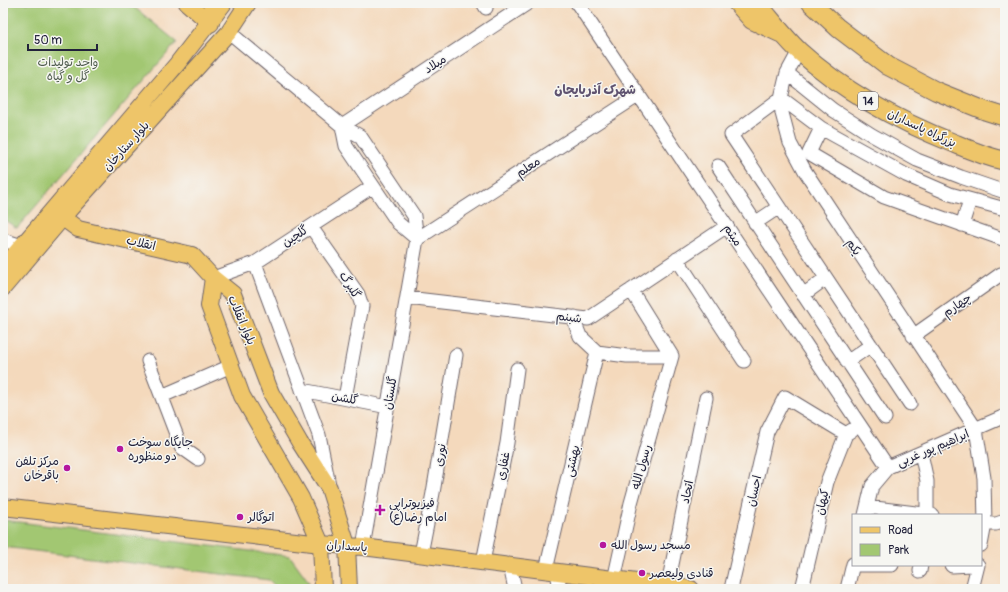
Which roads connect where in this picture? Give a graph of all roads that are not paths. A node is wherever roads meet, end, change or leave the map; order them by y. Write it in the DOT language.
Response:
graph roads {
  1 [pos="187,3"];
  2 [pos="213,3"];
  3 [pos="224,3"];
  4 [pos="248,3"];
  5 [pos="528,3"];
  6 [pos="577,3"];
  7 [pos="737,3"];
  8 [pos="757,3"];
  9 [pos="764,3"];
  10 [pos="813,5"];
  11 [pos="210,23"];
  12 [pos="229,32"];
  13 [pos="786,36"];
  14 [pos="799,50"];
  15 [pos="787,72"];
  16 [pos="639,95"];
  17 [pos="781,98"];
  18 [pos="1005,117"];
  19 [pos="342,126"];
  20 [pos="821,128"];
  21 [pos="1005,162"];
  22 [pos="718,166"];
  23 [pos="373,186"];
  24 [pos="1005,192"];
  25 [pos="970,200"];
  26 [pos="779,207"];
  27 [pos="1005,209"];
  28 [pos="63,218"];
  29 [pos="755,222"];
  30 [pos="962,225"];
  31 [pos="727,226"];
  32 [pos="311,227"];
  33 [pos="417,239"];
  34 [pos="3,240"];
  35 [pos="1005,240"];
  36 [pos="22,246"];
  37 [pos="677,259"];
  38 [pos="255,263"];
  39 [pos="3,268"];
  40 [pos="1001,274"];
  41 [pos="213,278"];
  42 [pos="826,278"];
  43 [pos="3,288"];
  44 [pos="631,290"];
  45 [pos="803,295"];
  46 [pos="407,298"];
  47 [pos="575,317"];
  48 [pos="913,336"];
  49 [pos="871,345"];
  50 [pos="597,352"];
  51 [pos="456,355"];
  52 [pos="672,356"];
  53 [pos="148,361"];
  54 [pos="744,361"];
  55 [pos="847,362"];
  56 [pos="231,366"];
  57 [pos="517,369"];
  58 [pos="302,390"];
  59 [pos="162,396"];
  60 [pos="345,398"];
  61 [pos="706,398"];
  62 [pos="910,404"];
  63 [pos="388,407"];
  64 [pos="1005,416"];
  65 [pos="885,418"];
  66 [pos="860,424"];
  67 [pos="976,429"];
  68 [pos="846,434"];
  69 [pos="921,453"];
  70 [pos="198,459"];
  71 [pos="888,467"];
  72 [pos="329,488"];
  73 [pos="3,507"];
  74 [pos="866,511"];
  75 [pos="913,514"];
  76 [pos="929,514"];
  77 [pos="1005,520"];
  78 [pos="983,524"];
  79 [pos="982,535"];
  80 [pos="321,544"];
  81 [pos="347,545"];
  82 [pos="363,547"];
  83 [pos="421,554"];
  84 [pos="483,562"];
  85 [pos="510,566"];
  86 [pos="853,566"];
  87 [pos="978,566"];
  88 [pos="552,571"];
  89 [pos="613,584"];
  90 [pos="667,587"];
  91 [pos="323,589"];
  92 [pos="349,589"];
  93 [pos="515,589"];
  94 [pos="560,589"];
  95 [pos="691,589"];
  96 [pos="732,589"];
  97 [pos="802,589"];
  98 [pos="847,589"];
  99 [pos="972,589"];
  1 -- 11 [label="main road"];
  2 -- 11 [label="highway"];
  3 -- 11 [label="main road, بلوار ستارخان"];
  4 -- 12 [label="main road, بلوار ستارخان"];
  5 -- 19 [label="street, میلاد"];
  6 -- 16 [label="street, میثم"];
  7 -- 13 [label="highway"];
  8 -- 13 [label="highway, بزرگراه پاسداران / 14"];
  9 -- 13 [label="highway"];
  10 -- 18 [label="highway"];
  11 -- 36 [label="main road, بلوار ستارخان"];
  12 -- 19 [label="street, گلستان"];
  12 -- 28 [label="main road, بلوار ستارخان"];
  13 -- 14 [label="highway, بزرگراه پاسداران / 14"];
  14 -- 15 [label="street, یکم"];
  14 -- 21 [label="highway, بزرگراه پاسداران / 14"];
  15 -- 17 [label="street, یکم"];
  15 -- 24 [label="street"];
  16 -- 31 [label="street, میثم"];
  16 -- 33 [label="street, معلم"];
  17 -- 20 [label="street"];
  17 -- 26 [label="street"];
  17 -- 48 [label="street, یکم"];
  19 -- 23 [label="street"];
  19 -- 33 [label="street, گلستان"];
  20 -- 25 [label="street"];
  20 -- 30 [label="street"];
  22 -- 29 [label="street"];
  23 -- 32 [label="street, گلچین"];
  23 -- 33 [label="street"];
  25 -- 27 [label="street"];
  25 -- 30 [label="street"];
  26 -- 29 [label="street"];
  26 -- 42 [label="street"];
  28 -- 41 [label="main road, انقلاب"];
  28 -- 43 [label="main road, بلوار ستارخان"];
  29 -- 45 [label="street"];
  30 -- 35 [label="street"];
  31 -- 37 [label="street, شبنم"];
  31 -- 66 [label="street, میثم"];
  32 -- 38 [label="street, گلچین"];
  32 -- 60 [label="street, گلبرگ"];
  33 -- 46 [label="street, گلستان"];
  34 -- 36 [label="street"];
  36 -- 39 [label="main road, بلوار ستارخان"];
  37 -- 44 [label="street, شبنم"];
  37 -- 54 [label="street"];
  38 -- 41 [label="street, گلچین"];
  38 -- 58 [label="street"];
  40 -- 48 [label="street, چهارم"];
  41 -- 56 [label="main road, بلوار انقلاب"];
  41 -- 72 [label="main road, بلوار انقلاب"];
  42 -- 45 [label="street"];
  42 -- 49 [label="street"];
  44 -- 47 [label="street, شبنم"];
  44 -- 52 [label="street"];
  45 -- 55 [label="street"];
  46 -- 47 [label="street, شبنم"];
  46 -- 63 [label="street, گلستان"];
  47 -- 50 [label="street"];
  48 -- 67 [label="street, یکم"];
  49 -- 55 [label="street"];
  49 -- 62 [label="street"];
  50 -- 52 [label="street"];
  50 -- 88 [label="street, بهشتی"];
  51 -- 83 [label="street, نوری"];
  52 -- 89 [label="street, رسول الله"];
  53 -- 59 [label="street"];
  55 -- 65 [label="street"];
  56 -- 59 [label="street"];
  56 -- 80 [label="main road, بلوار انقلاب"];
  57 -- 84 [label="street, غفاری"];
  58 -- 60 [label="street, گلشن"];
  58 -- 72 [label="street"];
  59 -- 70 [label="street"];
  60 -- 63 [label="street, گلشن"];
  61 -- 90 [label="street, اتحاد"];
  63 -- 82 [label="street, گلستان"];
  64 -- 67 [label="street, ابراهیم پور غربی"];
  66 -- 68 [label="street"];
  66 -- 71 [label="street, میثم"];
  67 -- 69 [label="street, ابراهیم پور غربی"];
  67 -- 78 [label="street"];
  68 -- 96 [label="street, احسان"];
  68 -- 97 [label="street, کیهان"];
  69 -- 71 [label="street, ابراهیم پور غربی"];
  69 -- 76 [label="street"];
  71 -- 74 [label="street, ابراهیم پور غربی"];
  72 -- 81 [label="main road, بلوار انقلاب"];
  73 -- 80 [label="main road, پاسداران"];
  74 -- 75 [label="street"];
  77 -- 78 [label="street"];
  78 -- 79 [label="street"];
  80 -- 81 [label="main road, پاسداران"];
  80 -- 91 [label="main road, بلوار انقلاب"];
  81 -- 82 [label="main road, پاسداران"];
  81 -- 92 [label="main road, بلوار انقلاب"];
  82 -- 83 [label="main road, پاسداران"];
  83 -- 84 [label="main road, پاسداران"];
  84 -- 85 [label="main road, پاسداران"];
  85 -- 88 [label="main road, پاسداران"];
  85 -- 93 [label="street"];
  86 -- 98 [label="street"];
  87 -- 99 [label="street"];
  88 -- 89 [label="main road, پاسداران"];
  88 -- 94 [label="street"];
  89 -- 90 [label="main road, پاسداران"];
  90 -- 95 [label="main road, پاسداران"];
}
